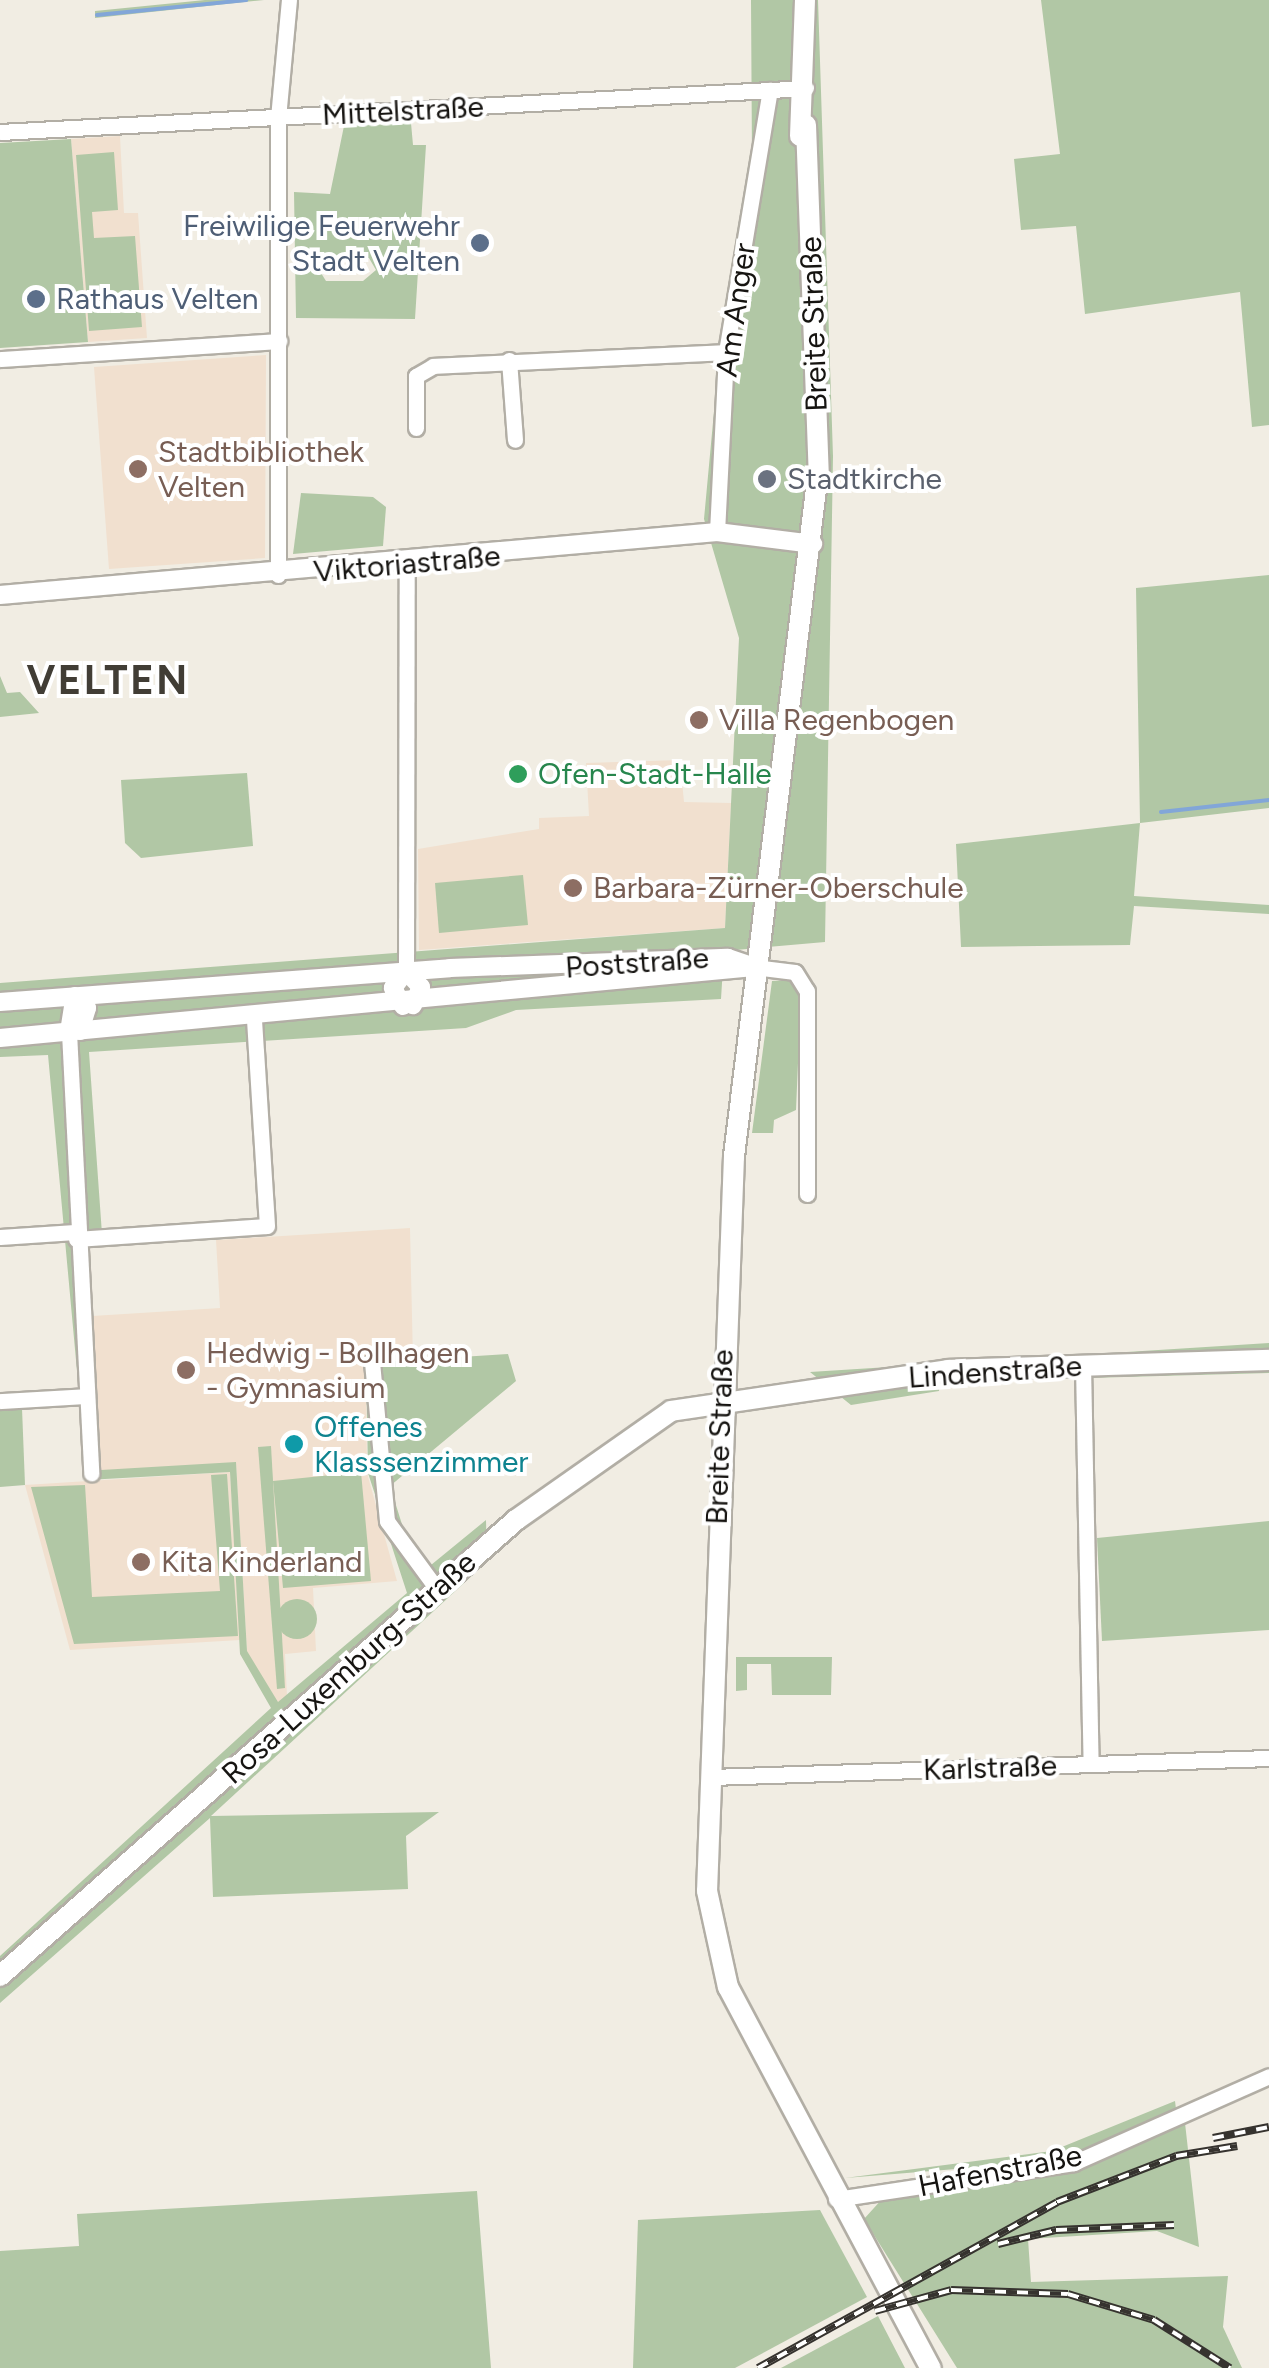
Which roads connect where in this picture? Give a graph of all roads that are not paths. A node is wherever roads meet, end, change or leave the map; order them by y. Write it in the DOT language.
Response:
graph roads {
  1 [pos="289,0"];
  2 [pos="804,0"];
  3 [pos="806,88"];
  4 [pos="770,90"];
  5 [pos="278,118"];
  6 [pos="0,132"];
  7 [pos="279,341"];
  8 [pos="726,352"];
  9 [pos="0,360"];
  10 [pos="509,360"];
  11 [pos="416,428"];
  12 [pos="515,440"];
  13 [pos="717,532"];
  14 [pos="808,544"];
  15 [pos="406,566"];
  16 [pos="278,575"];
  17 [pos="0,595"];
  18 [pos="754,967"];
  19 [pos="406,970"];
  20 [pos="75,996"];
  21 [pos="0,1002"];
  22 [pos="408,1006"];
  23 [pos="254,1018"];
  24 [pos="75,1032"];
  25 [pos="0,1038"];
  26 [pos="807,1194"];
  27 [pos="76,1235"];
  28 [pos="0,1237"];
  29 [pos="1269,1360"];
  30 [pos="372,1362"];
  31 [pos="1083,1365"];
  32 [pos="86,1396"];
  33 [pos="722,1398"];
  34 [pos="0,1401"];
  35 [pos="91,1473"];
  36 [pos="437,1589"];
  37 [pos="1269,1758"];
  38 [pos="1091,1764"];
  39 [pos="711,1777"];
  40 [pos="0,1976"];
  41 [pos="1269,2076"];
  42 [pos="836,2198"];
  43 [pos="931,2368"];
  1 -- 5 [label="street"];
  2 -- 3 [label="main road, Breite Straße"];
  3 -- 4 [label="street, Mittelstraße"];
  3 -- 14 [label="main road, Breite Straße"];
  4 -- 5 [label="street, Mittelstraße"];
  4 -- 8 [label="street, Am Anger"];
  5 -- 6 [label="street, Mittelstraße"];
  5 -- 7 [label="street"];
  7 -- 9 [label="street"];
  7 -- 16 [label="street"];
  8 -- 10 [label="street"];
  8 -- 13 [label="street, Am Anger"];
  10 -- 11 [label="street"];
  10 -- 12 [label="street"];
  13 -- 14 [label="street, Viktoriastraße"];
  13 -- 15 [label="street, Viktoriastraße"];
  14 -- 18 [label="main road, Breite Straße"];
  15 -- 16 [label="street, Viktoriastraße"];
  15 -- 19 [label="street"];
  16 -- 17 [label="street, Viktoriastraße"];
  18 -- 19 [label="street, Poststraße"];
  18 -- 22 [label="street, Poststraße"];
  18 -- 26 [label="street"];
  18 -- 33 [label="main road, Breite Straße"];
  19 -- 20 [label="street, Poststraße"];
  19 -- 22 [label="street"];
  20 -- 21 [label="street, Poststraße"];
  20 -- 24 [label="street"];
  22 -- 23 [label="street, Poststraße"];
  23 -- 24 [label="street, Poststraße"];
  23 -- 27 [label="street"];
  24 -- 25 [label="street, Poststraße"];
  24 -- 27 [label="street"];
  27 -- 28 [label="street"];
  27 -- 32 [label="street"];
  29 -- 31 [label="main road, Lindenstraße"];
  30 -- 36 [label="street"];
  31 -- 33 [label="main road, Lindenstraße"];
  31 -- 38 [label="street"];
  32 -- 34 [label="street"];
  32 -- 35 [label="street"];
  33 -- 36 [label="main road, Rosa-Luxemburg-Straße"];
  33 -- 39 [label="main road, Breite Straße"];
  36 -- 40 [label="main road, Rosa-Luxemburg-Straße"];
  37 -- 38 [label="street, Karlstraße"];
  38 -- 39 [label="street, Karlstraße"];
  39 -- 42 [label="main road, Breite Straße"];
  41 -- 42 [label="street, Hafenstraße"];
  42 -- 43 [label="main road, Breite Straße"];
}
